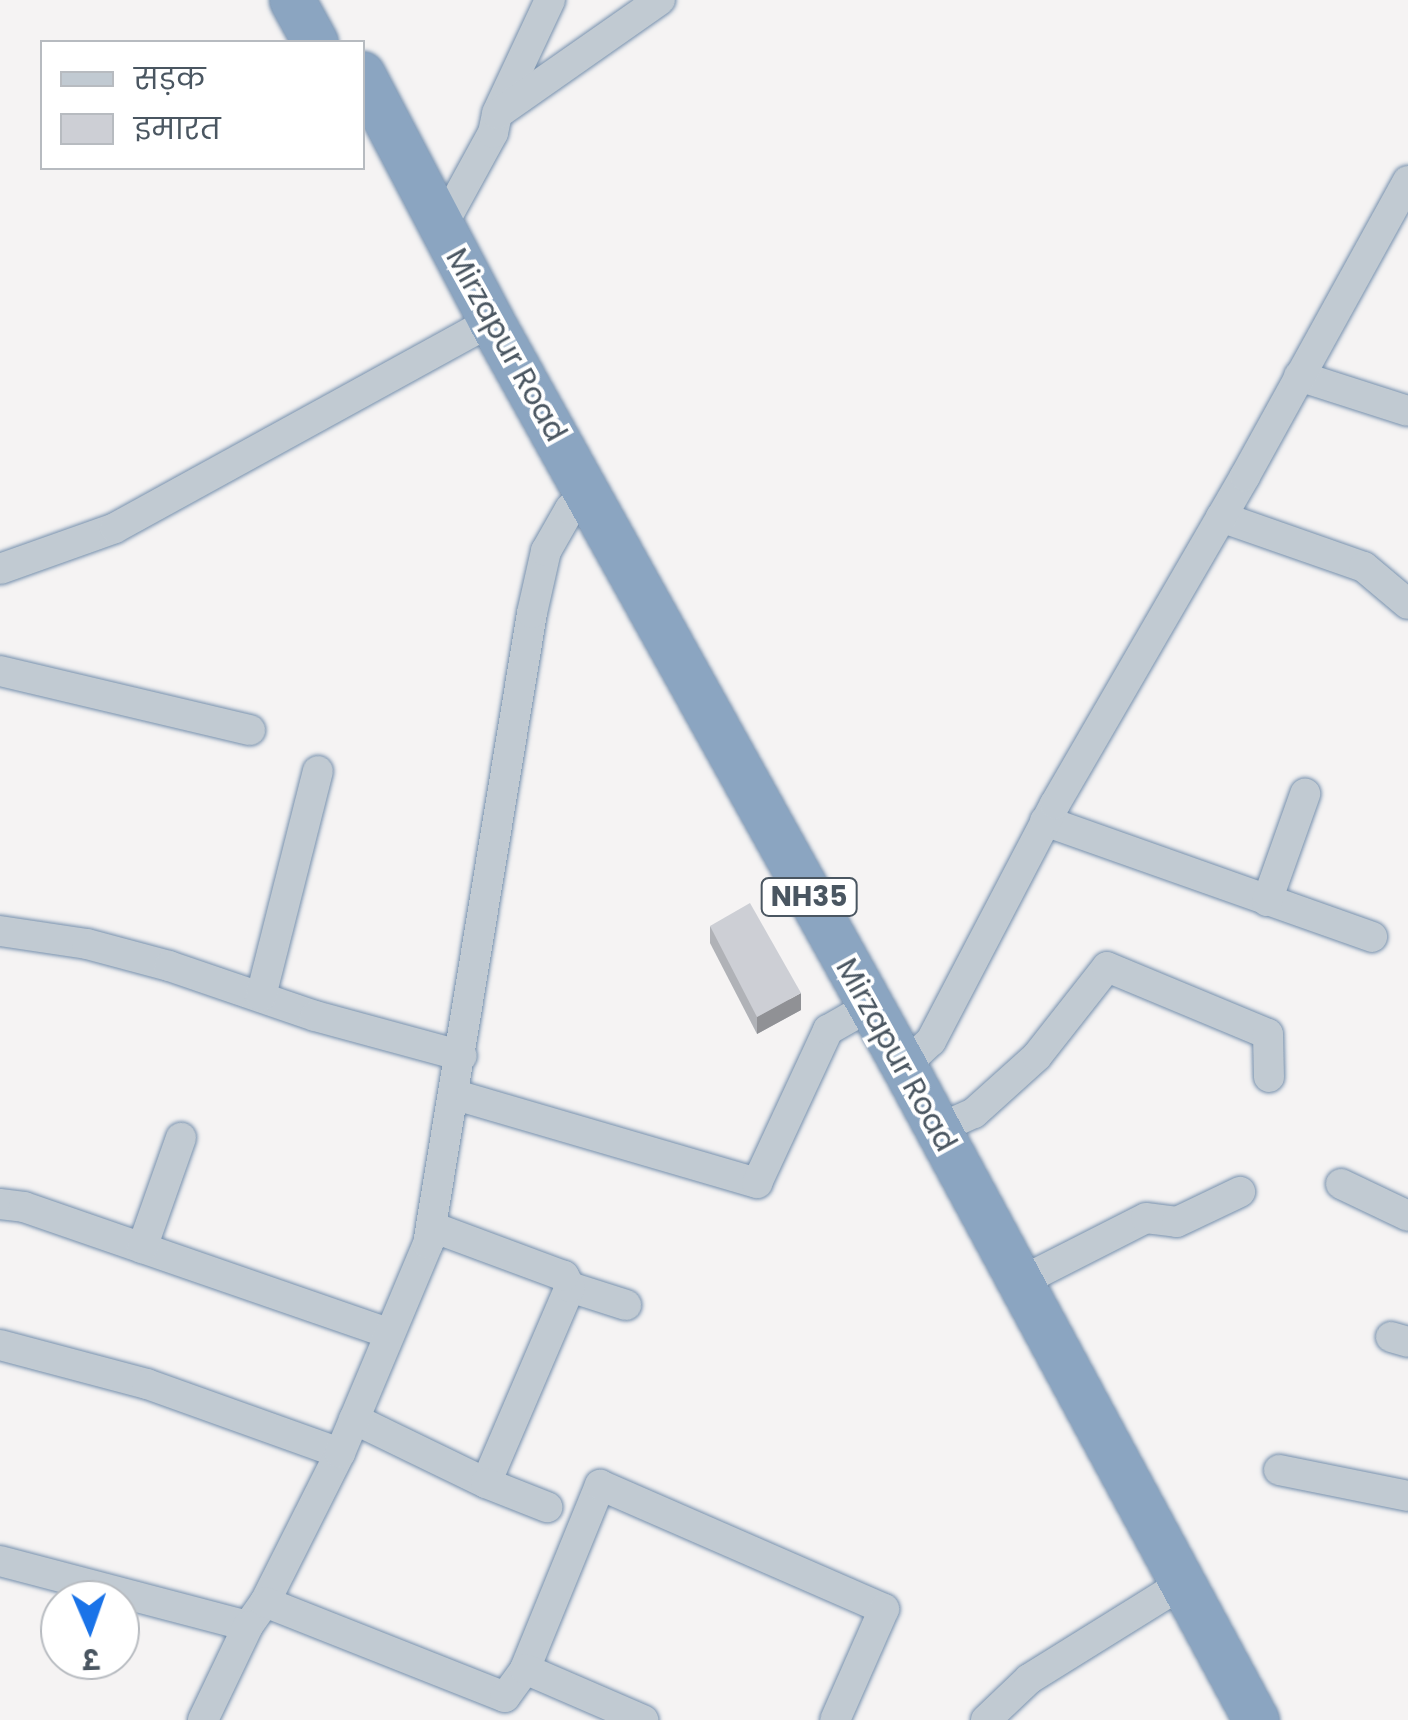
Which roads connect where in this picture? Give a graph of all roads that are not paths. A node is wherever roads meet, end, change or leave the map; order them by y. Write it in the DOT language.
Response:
graph roads {
  1 [pos="292,0"];
  2 [pos="322,0"];
  3 [pos="550,0"];
  4 [pos="660,0"];
  5 [pos="314,40"];
  6 [pos="345,40"];
  7 [pos="365,80"];
  8 [pos="497,114"];
  9 [pos="365,134"];
  10 [pos="1408,180"];
  11 [pos="442,226"];
  12 [pos="480,328"];
  13 [pos="1299,376"];
  14 [pos="1408,411"];
  15 [pos="578,500"];
  16 [pos="1222,517"];
  17 [pos="0,569"];
  18 [pos="1408,604"];
  19 [pos="0,671"];
  20 [pos="250,730"];
  21 [pos="318,770"];
  22 [pos="1305,794"];
  23 [pos="1045,821"];
  24 [pos="1266,901"];
  25 [pos="0,930"];
  26 [pos="1372,937"];
  27 [pos="261,996"];
  28 [pos="858,1012"];
  29 [pos="462,1056"];
  30 [pos="904,1066"];
  31 [pos="1269,1076"];
  32 [pos="456,1095"];
  33 [pos="938,1129"];
  34 [pos="181,1138"];
  35 [pos="1341,1184"];
  36 [pos="1240,1192"];
  37 [pos="0,1204"];
  38 [pos="1408,1216"];
  39 [pos="432,1228"];
  40 [pos="142,1248"];
  41 [pos="1020,1282"];
  42 [pos="570,1288"];
  43 [pos="626,1305"];
  44 [pos="390,1334"];
  45 [pos="0,1345"];
  46 [pos="354,1419"];
  47 [pos="340,1454"];
  48 [pos="1279,1470"];
  49 [pos="486,1482"];
  50 [pos="1408,1496"];
  51 [pos="548,1507"];
  52 [pos="0,1561"];
  53 [pos="1169,1591"];
  54 [pos="257,1614"];
  55 [pos="526,1669"];
  56 [pos="203,1720"];
  57 [pos="643,1720"];
  58 [pos="835,1720"];
  59 [pos="986,1720"];
  60 [pos="1226,1720"];
  61 [pos="1256,1720"];
  1 -- 5 [label="highway"];
  2 -- 6 [label="highway"];
  3 -- 8 [label="street"];
  4 -- 8 [label="street"];
  7 -- 11 [label="highway, Mirzapur Road / NH35"];
  8 -- 11 [label="street"];
  9 -- 12 [label="highway, Mirzapur Road / NH35"];
  10 -- 13 [label="street"];
  11 -- 12 [label="highway, Mirzapur Road / NH35"];
  12 -- 15 [label="highway, Mirzapur Road / NH35"];
  12 -- 17 [label="street"];
  13 -- 14 [label="street"];
  13 -- 16 [label="street"];
  15 -- 28 [label="highway, Mirzapur Road / NH35"];
  15 -- 29 [label="street"];
  16 -- 18 [label="street"];
  16 -- 23 [label="street"];
  19 -- 20 [label="street"];
  21 -- 27 [label="street"];
  22 -- 24 [label="street"];
  23 -- 24 [label="street"];
  23 -- 30 [label="street"];
  24 -- 26 [label="street"];
  25 -- 27 [label="street"];
  27 -- 29 [label="street"];
  28 -- 30 [label="highway, Mirzapur Road / NH35"];
  28 -- 32 [label="street"];
  28 -- 53 [label="highway, Mirzapur Road / NH35"];
  29 -- 32 [label="street"];
  30 -- 33 [label="highway, Mirzapur Road / NH35"];
  31 -- 33 [label="street"];
  32 -- 39 [label="street"];
  33 -- 41 [label="highway, Mirzapur Road / NH35"];
  34 -- 40 [label="street"];
  35 -- 38 [label="street"];
  36 -- 41 [label="street"];
  37 -- 40 [label="street"];
  39 -- 42 [label="street"];
  39 -- 44 [label="street"];
  40 -- 44 [label="street"];
  41 -- 53 [label="highway, Mirzapur Road / NH35"];
  42 -- 43 [label="street"];
  42 -- 49 [label="street"];
  44 -- 46 [label="street"];
  45 -- 47 [label="street"];
  46 -- 47 [label="street"];
  46 -- 49 [label="street"];
  47 -- 54 [label="street"];
  48 -- 50 [label="street"];
  49 -- 51 [label="street"];
  52 -- 54 [label="street"];
  53 -- 59 [label="street"];
  53 -- 60 [label="highway, Mirzapur Road / NH35"];
  53 -- 61 [label="highway, Mirzapur Road / NH35"];
  54 -- 55 [label="street"];
  54 -- 56 [label="street"];
  55 -- 57 [label="street"];
  55 -- 58 [label="street"];
}
